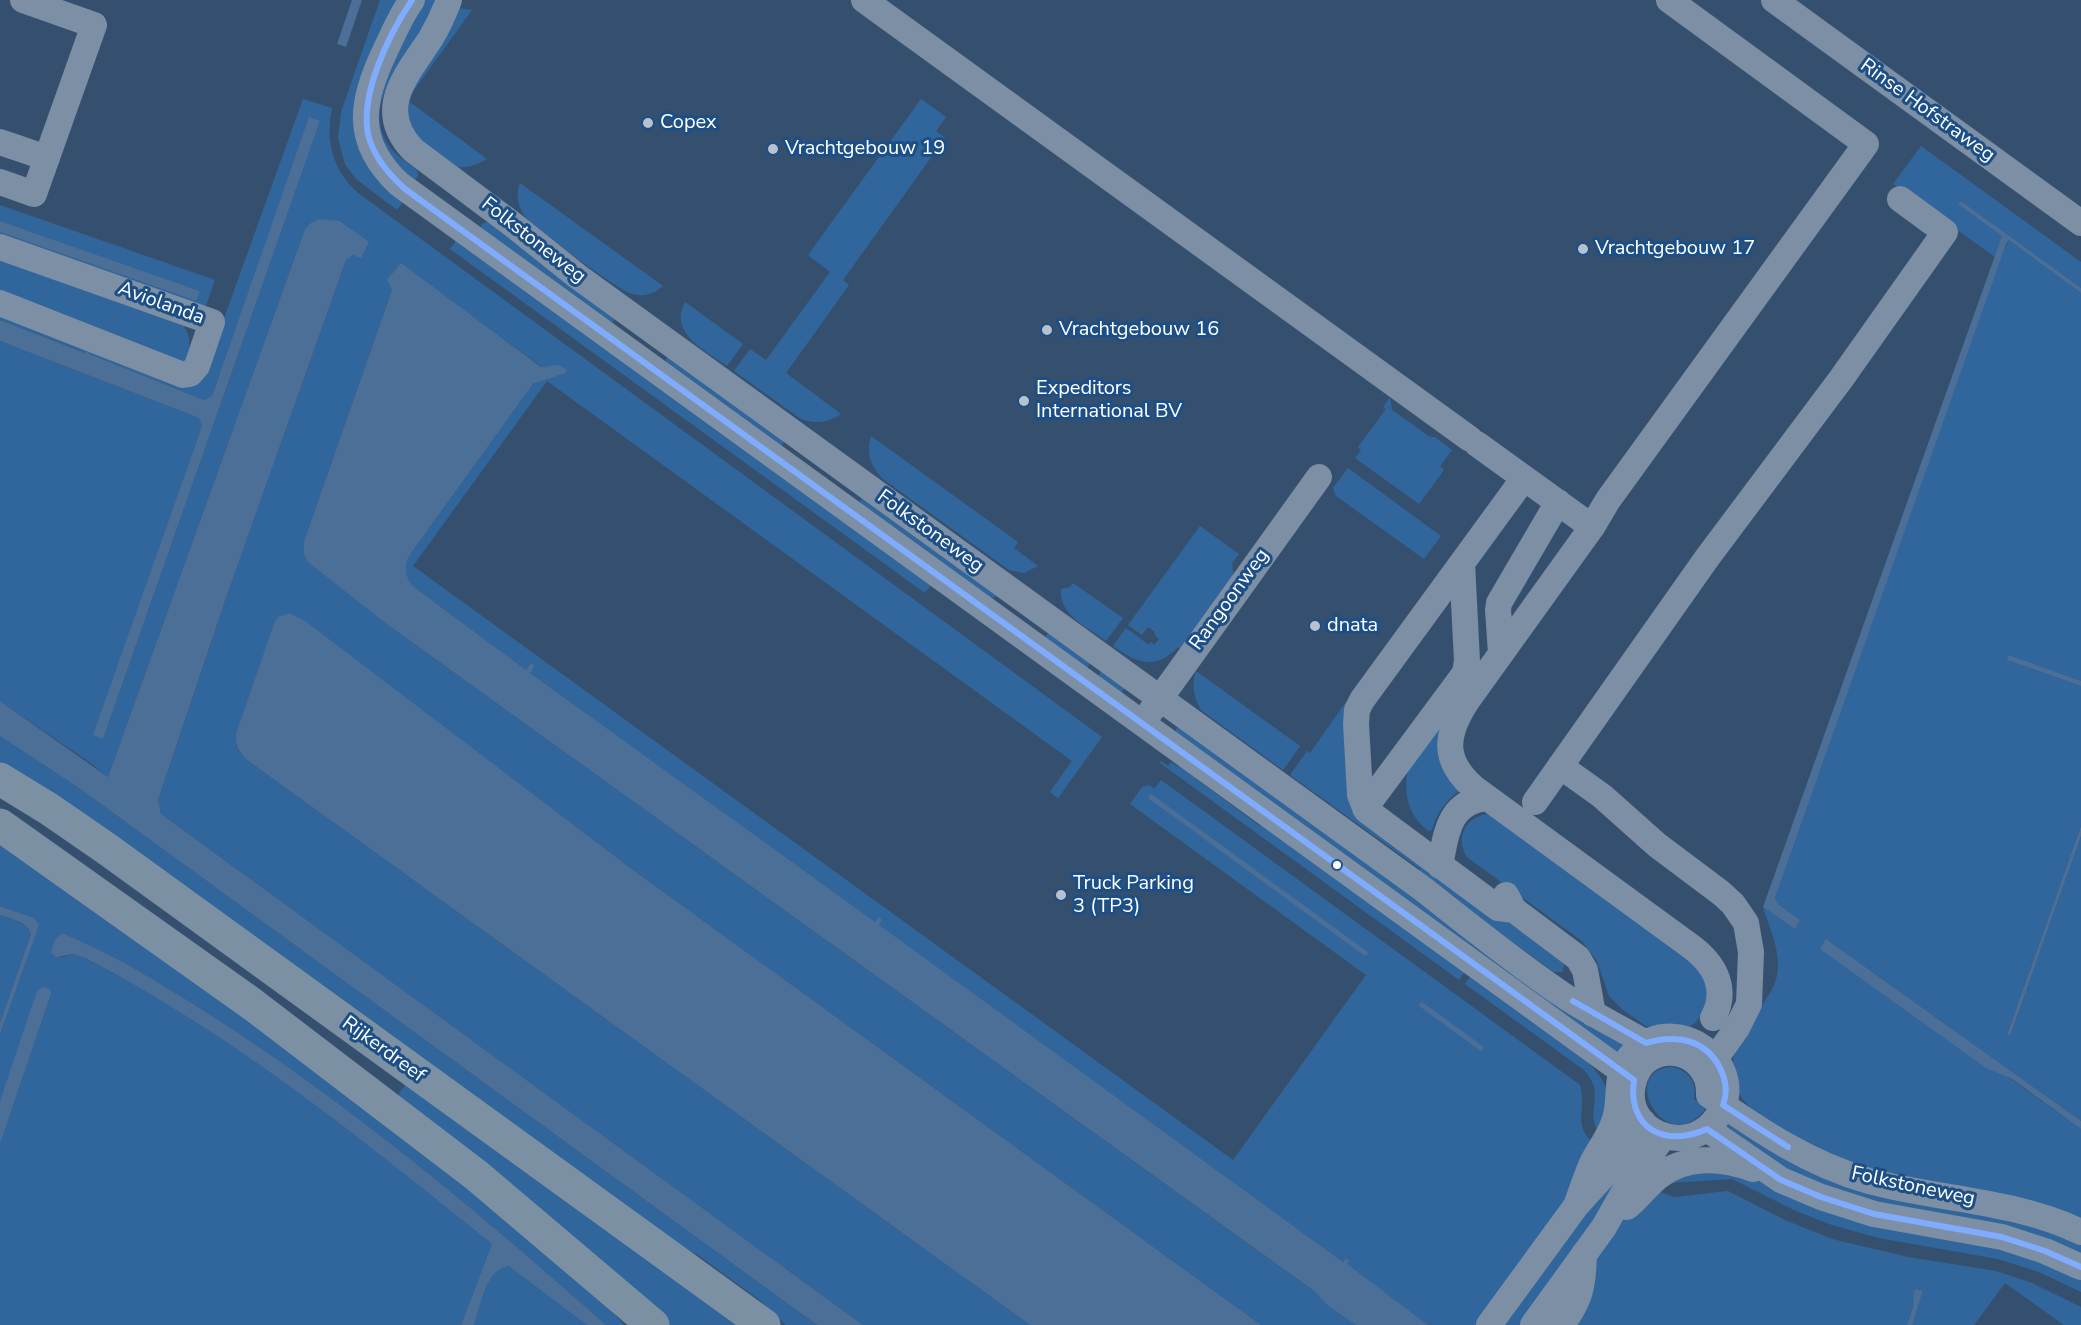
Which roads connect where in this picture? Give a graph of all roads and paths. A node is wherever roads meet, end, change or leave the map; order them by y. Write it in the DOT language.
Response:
graph roads {
  1 [pos="23,0"];
  2 [pos="412,0"];
  3 [pos="449,0"];
  4 [pos="864,0"];
  5 [pos="1668,0"];
  6 [pos="1774,0"];
  7 [pos="0,142"];
  8 [pos="47,158"];
  9 [pos="0,182"];
  10 [pos="473,195"];
  11 [pos="1900,199"];
  12 [pos="2081,223"];
  13 [pos="453,224"];
  14 [pos="0,247"];
  15 [pos="0,303"];
  16 [pos="651,329"];
  17 [pos="633,354"];
  18 [pos="831,460"];
  19 [pos="1319,477"];
  20 [pos="1524,478"];
  21 [pos="813,485"];
  22 [pos="1558,502"];
  23 [pos="1592,527"];
  24 [pos="1462,563"];
  25 [pos="1030,603"];
  26 [pos="1011,628"];
  27 [pos="1501,653"];
  28 [pos="1160,698"];
  29 [pos="1142,723"];
  30 [pos="1560,766"];
  31 [pos="0,779"];
  32 [pos="1488,798"];
  33 [pos="1535,802"];
  34 [pos="1365,808"];
  35 [pos="0,825"];
  36 [pos="1442,858"];
  37 [pos="1752,959"];
  38 [pos="1593,1014"];
  39 [pos="1713,1018"];
  40 [pos="1695,1042"];
  41 [pos="1646,1043"];
  42 [pos="1715,1059"];
  43 [pos="1628,1076"];
  44 [pos="1723,1105"];
  45 [pos="1643,1122"];
  46 [pos="1707,1129"];
  47 [pos="1664,1136"];
  48 [pos="1781,1180"];
  49 [pos="1576,1206"];
  50 [pos="1604,1227"];
  51 [pos="2081,1232"];
  52 [pos="1584,1254"];
  53 [pos="2081,1267"];
  54 [pos="653,1325"];
  55 [pos="764,1325"];
  56 [pos="1489,1325"];
  57 [pos="1533,1325"];
  58 [pos="1562,1325"];
  1 -- 8 [label="street"];
  2 -- 13 [label="street, Folkstoneweg"];
  3 -- 10 [label="street, Folkstoneweg"];
  4 -- 20 [label="street"];
  5 -- 23 [label="street"];
  6 -- 12 [label="street, Rinse Hofstraweg"];
  7 -- 8 [label="street"];
  8 -- 9 [label="street"];
  10 -- 13 [label="street, Folkstoneweg"];
  10 -- 16 [label="street, Folkstoneweg"];
  11 -- 30 [label="street"];
  13 -- 17 [label="street, Folkstoneweg"];
  14 -- 15 [label="street, Aviolanda"];
  16 -- 17 [label="street"];
  16 -- 18 [label="street, Folkstoneweg"];
  17 -- 21 [label="street, Folkstoneweg"];
  18 -- 21 [label="street"];
  18 -- 25 [label="street, Folkstoneweg"];
  19 -- 28 [label="street, Rangoonweg"];
  20 -- 22 [label="street"];
  20 -- 24 [label="street"];
  21 -- 26 [label="street, Folkstoneweg"];
  22 -- 23 [label="street"];
  22 -- 27 [label="street"];
  23 -- 27 [label="street"];
  24 -- 34 [label="street"];
  24 -- 34 [label="street"];
  25 -- 26 [label="street"];
  25 -- 28 [label="street, Folkstoneweg"];
  26 -- 29 [label="street, Folkstoneweg"];
  27 -- 32 [label="street"];
  28 -- 29 [label="street, Rangoonweg"];
  28 -- 38 [label="street, Folkstoneweg"];
  29 -- 43 [label="street, Folkstoneweg"];
  30 -- 33 [label="street"];
  30 -- 37 [label="street"];
  31 -- 55 [label="highway, Rijkerdreef"];
  32 -- 36 [label="street"];
  32 -- 39 [label="street"];
  34 -- 36 [label="street"];
  35 -- 54 [label="highway"];
  36 -- 38 [label="street"];
  37 -- 39 [label="street"];
  37 -- 42 [label="street"];
  38 -- 41 [label="street, Folkstoneweg"];
  39 -- 40 [label="street"];
  40 -- 41 [label="street"];
  40 -- 42 [label="street"];
  41 -- 43 [label="street"];
  42 -- 44 [label="street"];
  43 -- 44 [label="street"];
  43 -- 45 [label="street"];
  43 -- 49 [label="street"];
  44 -- 46 [label="street"];
  44 -- 51 [label="street, Folkstoneweg"];
  45 -- 47 [label="street"];
  45 -- 49 [label="street"];
  46 -- 47 [label="street"];
  46 -- 48 [label="street, Folkstoneweg"];
  47 -- 50 [label="street"];
  48 -- 50 [label="street"];
  48 -- 53 [label="street, Folkstoneweg"];
  49 -- 56 [label="street"];
  50 -- 52 [label="street"];
  52 -- 57 [label="street"];
  52 -- 58 [label="street"];
}
